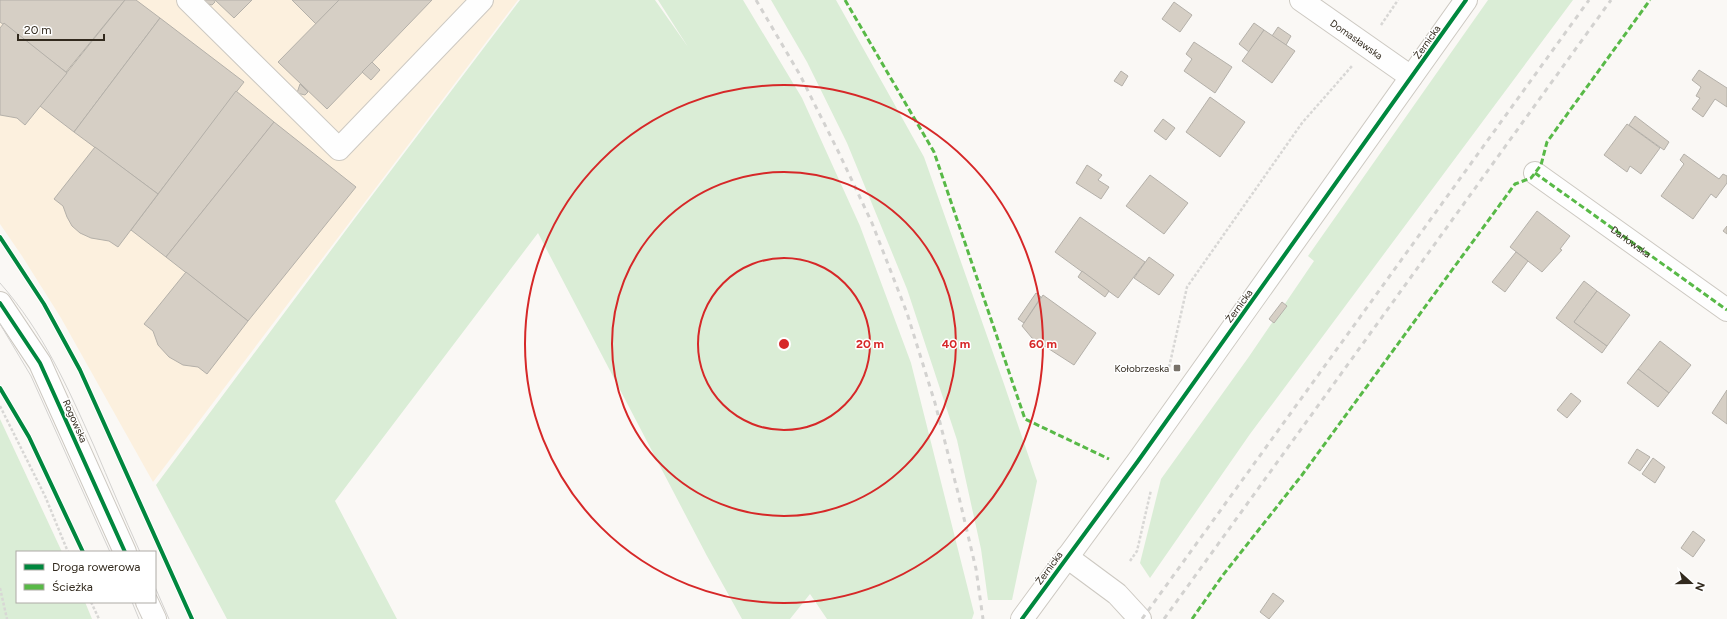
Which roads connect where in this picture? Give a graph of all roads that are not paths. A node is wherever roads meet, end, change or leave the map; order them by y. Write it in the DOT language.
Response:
graph roads {
  1 [pos="188,0"];
  2 [pos="482,0"];
  3 [pos="1301,0"];
  4 [pos="1466,0"];
  5 [pos="1411,77"];
  6 [pos="1535,173"];
  7 [pos="0,303"];
  8 [pos="1727,310"];
  9 [pos="125,551"];
  10 [pos="1067,558"];
  11 [pos="147,603"];
  12 [pos="155,619"];
  13 [pos="1022,619"];
  14 [pos="1140,619"];
  1 -- 2 [label="street"];
  3 -- 5 [label="street, Domasławska"];
  4 -- 5 [label="street, Żernicka"];
  5 -- 10 [label="street, Żernicka"];
  6 -- 8 [label="street, Darłowska"];
  7 -- 9 [label="street, Rogowska"];
  10 -- 13 [label="street, Żernicka"];
  10 -- 14 [label="street"];
  11 -- 12 [label="street"];
}
